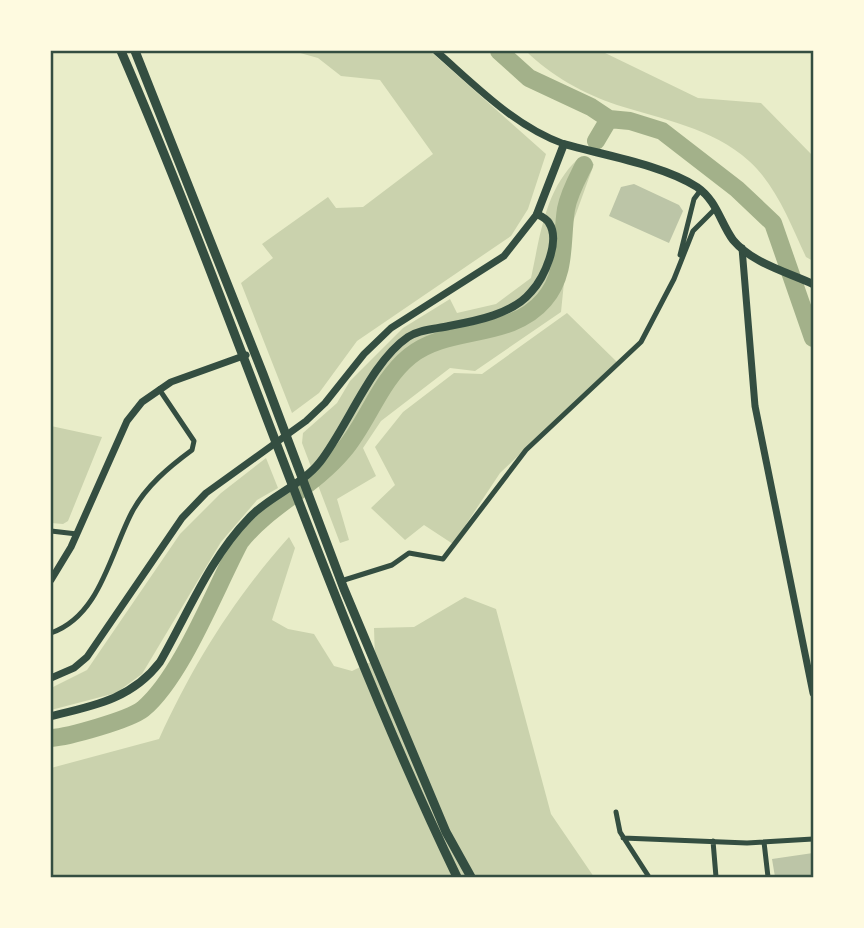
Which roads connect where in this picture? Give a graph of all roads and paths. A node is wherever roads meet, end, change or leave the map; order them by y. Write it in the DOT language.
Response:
graph roads {
  1 [pos="121,51"];
  2 [pos="135,51"];
  3 [pos="436,51"];
  4 [pos="564,144"];
  5 [pos="700,191"];
  6 [pos="716,208"];
  7 [pos="537,214"];
  8 [pos="742,248"];
  9 [pos="674,279"];
  10 [pos="813,284"];
  11 [pos="254,352"];
  12 [pos="241,356"];
  13 [pos="159,389"];
  14 [pos="51,530"];
  15 [pos="77,534"];
  16 [pos="51,580"];
  17 [pos="343,585"];
  18 [pos="51,634"];
  19 [pos="51,678"];
  20 [pos="813,693"];
  21 [pos="51,716"];
  22 [pos="616,812"];
  23 [pos="623,838"];
  24 [pos="813,839"];
  25 [pos="713,841"];
  26 [pos="764,842"];
  27 [pos="457,877"];
  28 [pos="471,877"];
  29 [pos="649,877"];
  30 [pos="716,877"];
  31 [pos="768,877"];
  1 -- 12 [label="main road"];
  2 -- 11 [label="main road"];
  3 -- 4 [label="street"];
  4 -- 5 [label="main road"];
  4 -- 7 [label="main road"];
  5 -- 6 [label="main road"];
  5 -- 9 [label="street"];
  6 -- 8 [label="main road"];
  6 -- 9 [label="street"];
  7 -- 19 [label="street"];
  7 -- 21 [label="main road"];
  8 -- 10 [label="main road"];
  8 -- 20 [label="street"];
  9 -- 17 [label="street"];
  11 -- 12 [label="street"];
  11 -- 17 [label="main road"];
  12 -- 13 [label="street"];
  12 -- 27 [label="main road"];
  13 -- 15 [label="street"];
  13 -- 18 [label="street"];
  14 -- 15 [label="street"];
  15 -- 16 [label="street"];
  17 -- 28 [label="main road"];
  22 -- 23 [label="street"];
  23 -- 25 [label="street"];
  23 -- 29 [label="street"];
  24 -- 26 [label="street"];
  25 -- 26 [label="street"];
  25 -- 30 [label="street"];
  26 -- 31 [label="street"];
}
